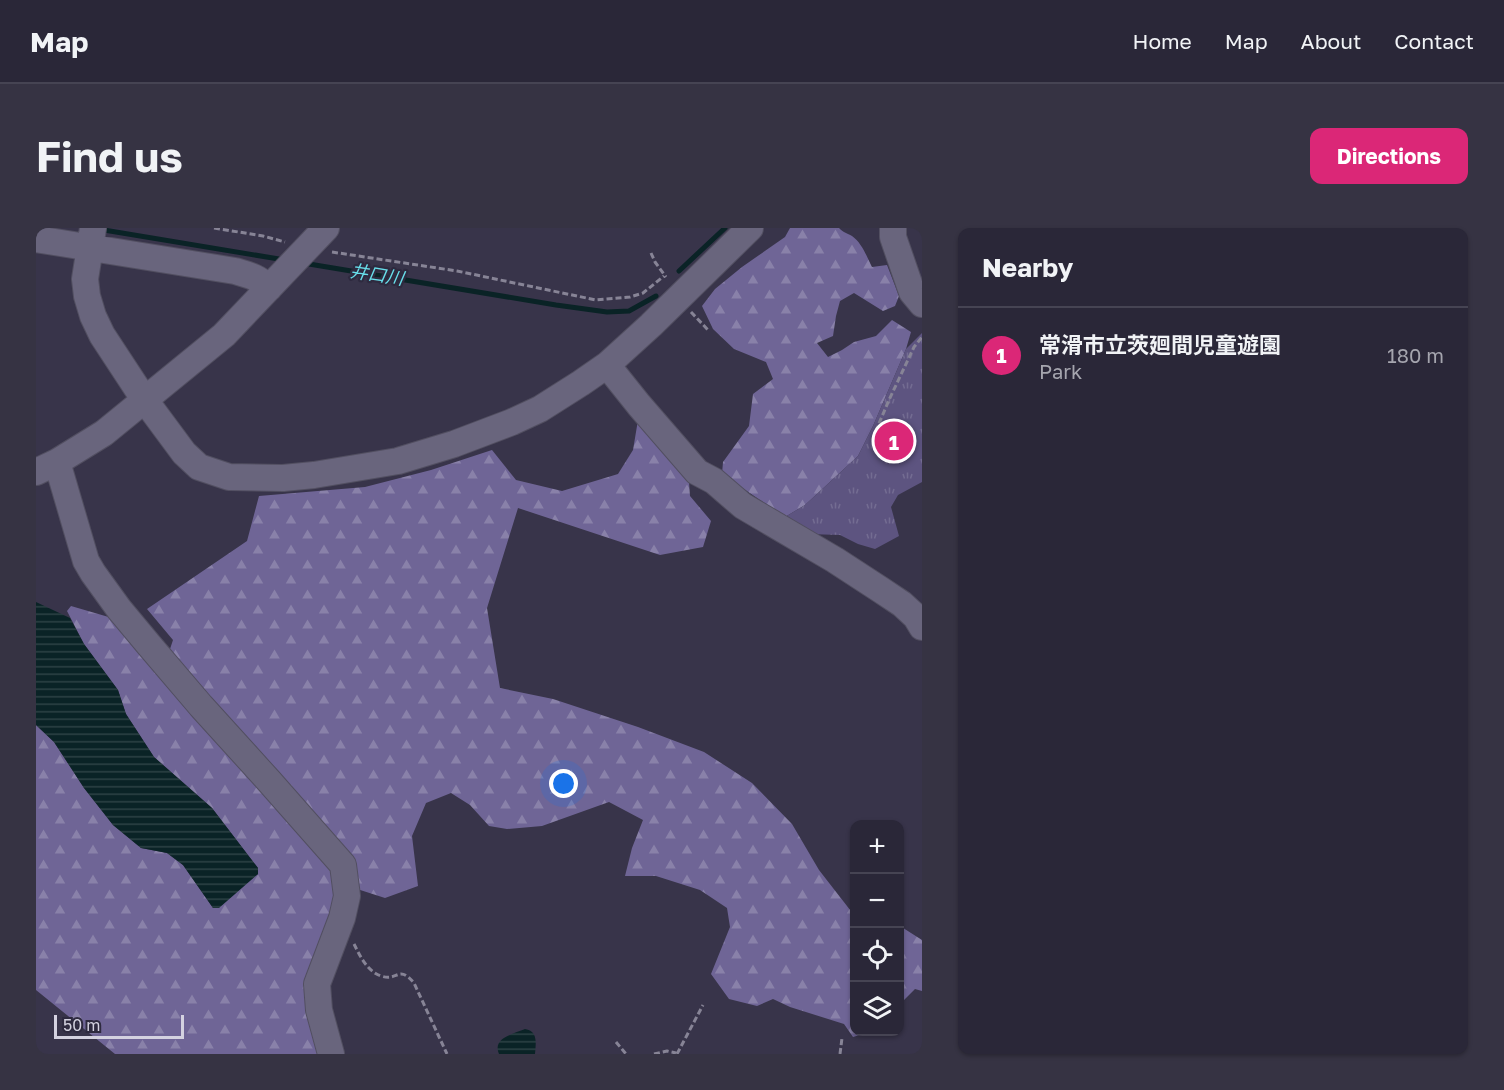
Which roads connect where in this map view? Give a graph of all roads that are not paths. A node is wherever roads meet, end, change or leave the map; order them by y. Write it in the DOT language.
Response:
graph roads {
  1 [pos="326,228"];
  2 [pos="750,228"];
  3 [pos="893,228"];
  4 [pos="36,238"];
  5 [pos="91,238"];
  6 [pos="269,288"];
  7 [pos="922,303"];
  8 [pos="607,365"];
  9 [pos="144,399"];
  10 [pos="47,467"];
  11 [pos="922,627"];
  12 [pos="332,1054"];
  1 -- 6 [label="street"];
  2 -- 8 [label="street"];
  3 -- 7 [label="street"];
  4 -- 5 [label="street"];
  5 -- 6 [label="street"];
  5 -- 9 [label="street"];
  6 -- 9 [label="street"];
  8 -- 9 [label="street"];
  8 -- 11 [label="street"];
  9 -- 10 [label="street"];
  10 -- 12 [label="street"];
}
